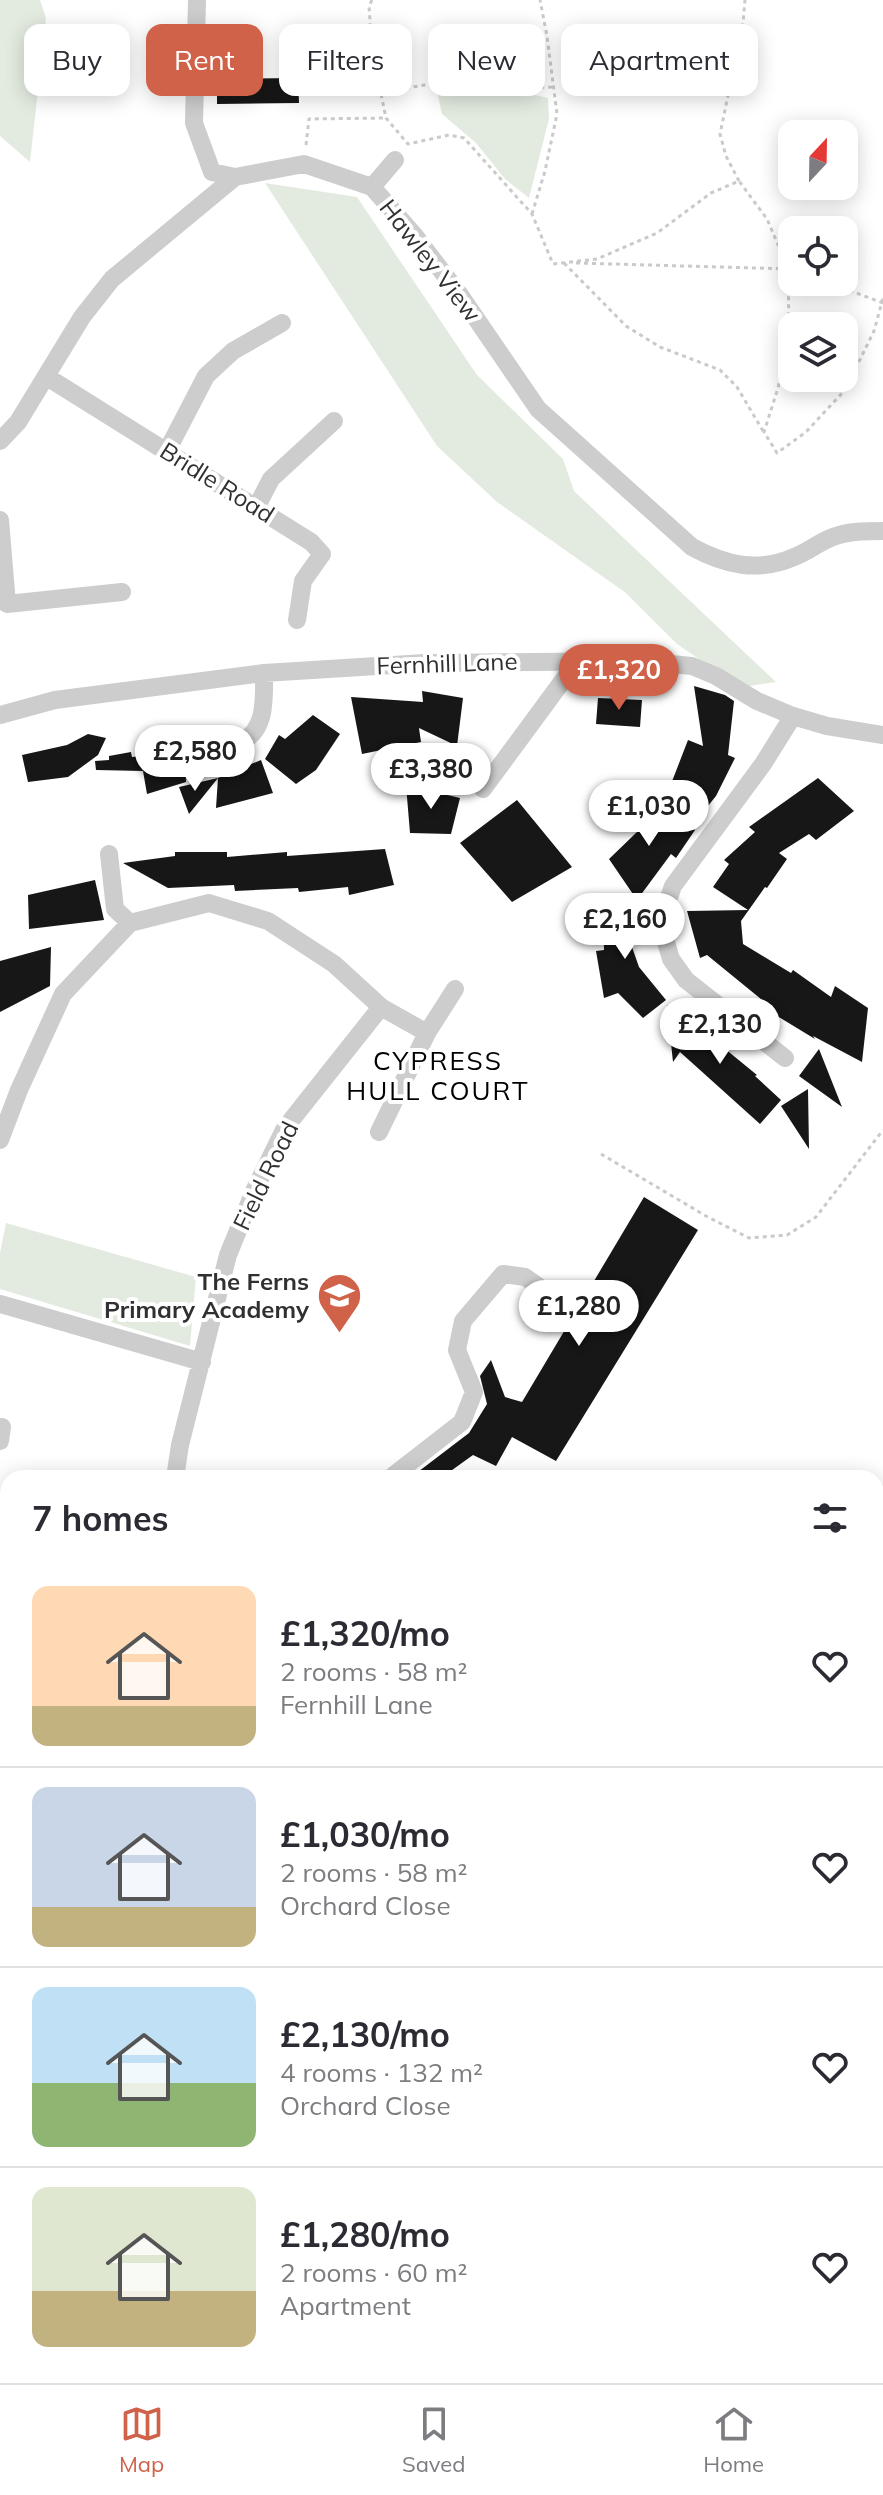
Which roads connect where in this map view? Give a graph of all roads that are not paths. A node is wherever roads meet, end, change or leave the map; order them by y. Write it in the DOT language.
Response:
graph roads {
  1 [pos="197,0"];
  2 [pos="395,160"];
  3 [pos="235,177"];
  4 [pos="372,187"];
  5 [pos="282,323"];
  6 [pos="47,377"];
  7 [pos="334,421"];
  8 [pos="0,441"];
  9 [pos="167,451"];
  10 [pos="257,506"];
  11 [pos="0,520"];
  12 [pos="883,531"];
  13 [pos="122,592"];
  14 [pos="297,620"];
  15 [pos="578,660"];
  16 [pos="264,673"];
  17 [pos="0,715"];
  18 [pos="793,716"];
  19 [pos="883,735"];
  20 [pos="209,748"];
  21 [pos="483,789"];
  22 [pos="109,854"];
  23 [pos="130,923"];
  24 [pos="455,989"];
  25 [pos="381,1007"];
  26 [pos="427,1033"];
  27 [pos="785,1058"];
  28 [pos="379,1132"];
  29 [pos="0,1140"];
  30 [pos="559,1301"];
  31 [pos="0,1304"];
  32 [pos="202,1362"];
  33 [pos="176,1470"];
  34 [pos="400,1470"];
  1 -- 3 [label="street"];
  2 -- 4 [label="street"];
  3 -- 4 [label="street, Hawley View"];
  3 -- 6 [label="street, Hawley View"];
  4 -- 12 [label="street, Hawley View"];
  5 -- 9 [label="street"];
  6 -- 8 [label="street, Hawley View"];
  6 -- 9 [label="street, Bridle Road"];
  7 -- 10 [label="street"];
  9 -- 10 [label="street, Bridle Road"];
  10 -- 14 [label="street, Bridle Road"];
  11 -- 13 [label="street"];
  15 -- 16 [label="street, Fernhill Lane"];
  15 -- 18 [label="street, Fernhill Lane"];
  15 -- 21 [label="street"];
  16 -- 17 [label="street, Fernhill Lane"];
  16 -- 20 [label="street"];
  18 -- 19 [label="street, Fernhill Lane"];
  18 -- 27 [label="street"];
  22 -- 23 [label="street"];
  23 -- 25 [label="street"];
  23 -- 29 [label="street"];
  24 -- 26 [label="street"];
  25 -- 26 [label="street"];
  25 -- 32 [label="street, Field Road"];
  26 -- 28 [label="street"];
  30 -- 34 [label="street"];
  31 -- 32 [label="street"];
  32 -- 33 [label="street, Field Road"];
}
